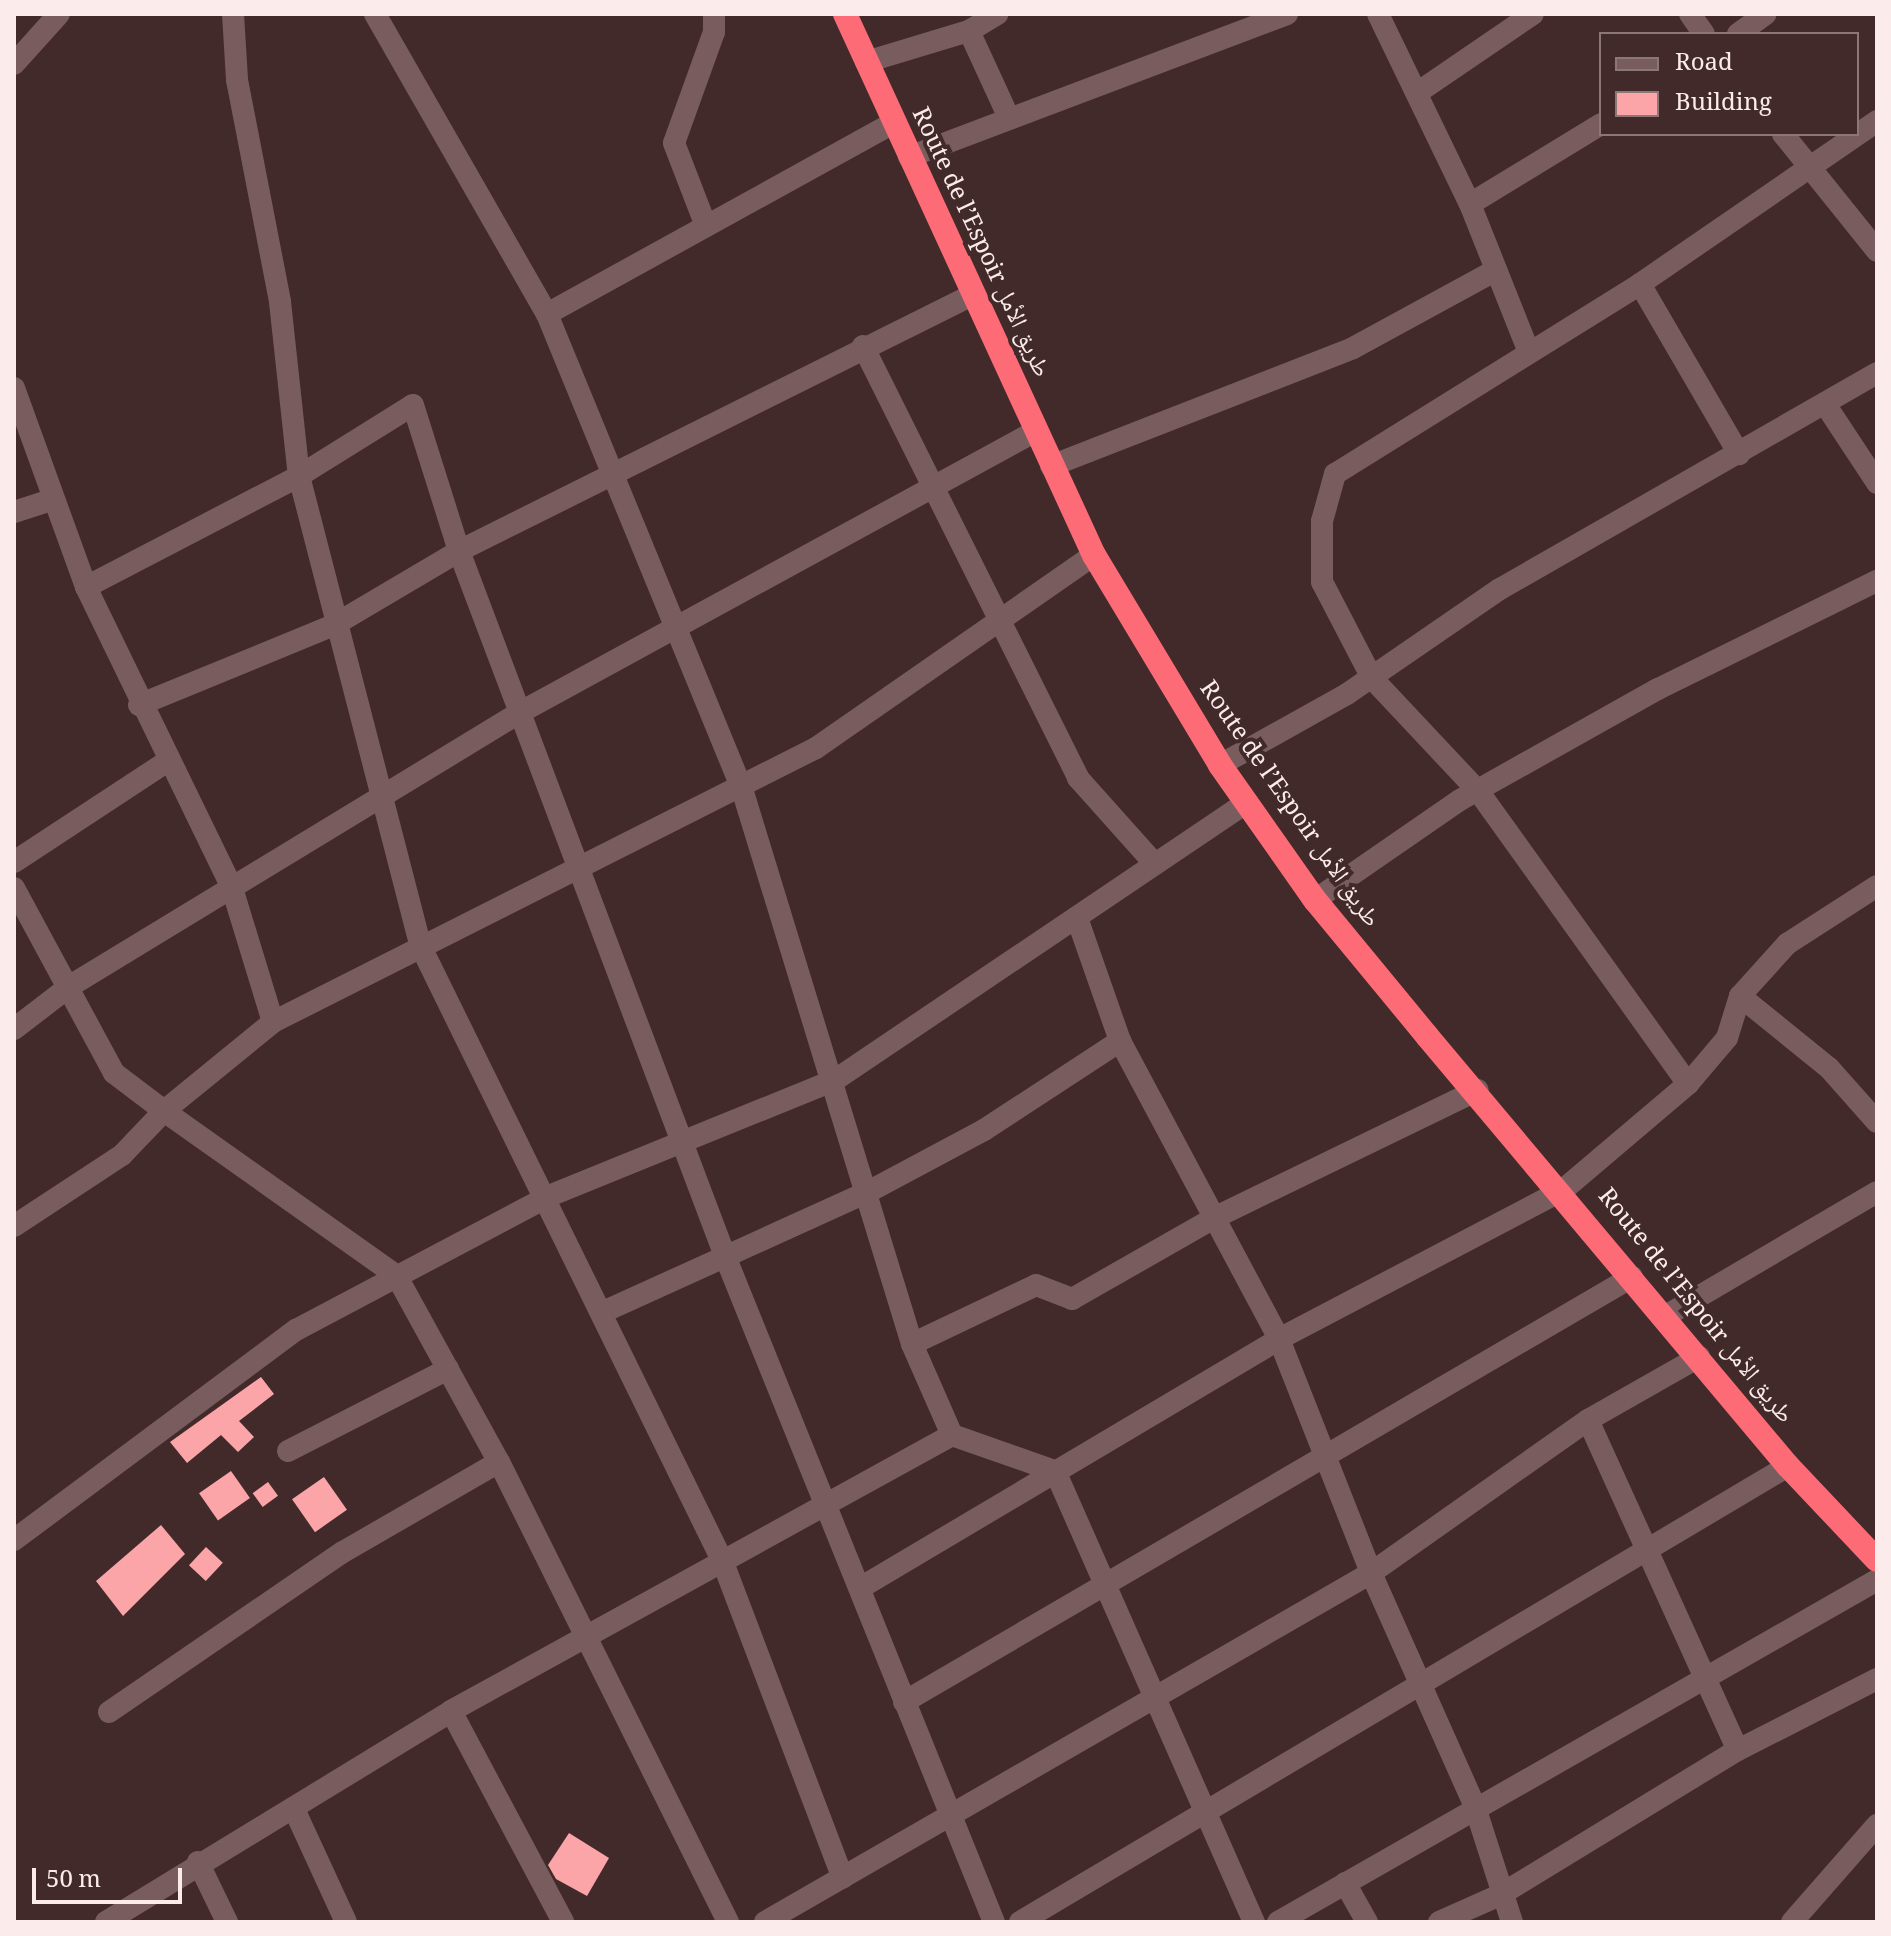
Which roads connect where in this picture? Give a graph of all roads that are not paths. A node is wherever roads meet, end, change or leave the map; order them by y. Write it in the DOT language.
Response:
graph roads {
  1 [pos="59,14"];
  2 [pos="233,14"];
  3 [pos="375,14"];
  4 [pos="714,14"];
  5 [pos="845,14"];
  6 [pos="997,14"];
  7 [pos="1287,14"];
  8 [pos="1378,14"];
  9 [pos="1533,14"];
  10 [pos="1690,14"];
  11 [pos="1766,14"];
  12 [pos="969,31"];
  13 [pos="1703,32"];
  14 [pos="1741,32"];
  15 [pos="866,62"];
  16 [pos="14,64"];
  17 [pos="1417,93"];
  18 [pos="1009,118"];
  19 [pos="1877,121"];
  20 [pos="893,123"];
  21 [pos="1599,125"];
  22 [pos="1859,133"];
  23 [pos="1785,136"];
  24 [pos="1855,136"];
  25 [pos="909,157"];
  26 [pos="1810,167"];
  27 [pos="1470,204"];
  28 [pos="706,226"];
  29 [pos="1877,251"];
  30 [pos="1496,270"];
  31 [pos="1640,284"];
  32 [pos="974,294"];
  33 [pos="547,314"];
  34 [pos="863,346"];
  35 [pos="1528,350"];
  36 [pos="1877,373"];
  37 [pos="14,388"];
  38 [pos="1825,404"];
  39 [pos="1034,432"];
  40 [pos="1739,454"];
  41 [pos="1051,466"];
  42 [pos="612,473"];
  43 [pos="299,476"];
  44 [pos="1877,483"];
  45 [pos="932,487"];
  46 [pos="51,500"];
  47 [pos="14,512"];
  48 [pos="459,551"];
  49 [pos="1094,555"];
  50 [pos="1877,581"];
  51 [pos="86,587"];
  52 [pos="998,619"];
  53 [pos="678,621"];
  54 [pos="334,625"];
  55 [pos="1372,678"];
  56 [pos="139,705"];
  57 [pos="519,713"];
  58 [pos="169,760"];
  59 [pos="1220,765"];
  60 [pos="742,789"];
  61 [pos="1478,791"];
  62 [pos="377,796"];
  63 [pos="1247,802"];
  64 [pos="14,862"];
  65 [pos="1155,864"];
  66 [pos="582,872"];
  67 [pos="1877,886"];
  68 [pos="14,888"];
  69 [pos="232,888"];
  70 [pos="1315,900"];
  71 [pos="1077,918"];
  72 [pos="421,947"];
  73 [pos="70,986"];
  74 [pos="1740,996"];
  75 [pos="273,1022"];
  76 [pos="14,1029"];
  77 [pos="1120,1041"];
  78 [pos="835,1080"];
  79 [pos="1688,1084"];
  80 [pos="1478,1090"];
  81 [pos="164,1111"];
  82 [pos="1877,1122"];
  83 [pos="686,1141"];
  84 [pos="1563,1190"];
  85 [pos="868,1192"];
  86 [pos="1877,1192"];
  87 [pos="549,1196"];
  88 [pos="1214,1218"];
  89 [pos="14,1226"];
  90 [pos="725,1256"];
  91 [pos="396,1275"];
  92 [pos="1632,1277"];
  93 [pos="603,1312"];
  94 [pos="1664,1317"];
  95 [pos="1279,1339"];
  96 [pos="912,1344"];
  97 [pos="1699,1357"];
  98 [pos="448,1369"];
  99 [pos="1588,1420"];
  100 [pos="952,1435"];
  101 [pos="288,1451"];
  102 [pos="1329,1456"];
  103 [pos="499,1462"];
  104 [pos="1788,1466"];
  105 [pos="1055,1471"];
  106 [pos="825,1503"];
  107 [pos="14,1540"];
  108 [pos="1640,1549"];
  109 [pos="722,1560"];
  110 [pos="1877,1560"];
  111 [pos="1371,1573"];
  112 [pos="1877,1580"];
  113 [pos="1107,1587"];
  114 [pos="860,1588"];
  115 [pos="586,1634"];
  116 [pos="1703,1675"];
  117 [pos="1877,1679"];
  118 [pos="1420,1681"];
  119 [pos="904,1702"];
  120 [pos="1153,1702"];
  121 [pos="451,1711"];
  122 [pos="109,1712"];
  123 [pos="1738,1750"];
  124 [pos="1475,1807"];
  125 [pos="294,1809"];
  126 [pos="1201,1812"];
  127 [pos="951,1819"];
  128 [pos="1877,1825"];
  129 [pos="198,1862"];
  130 [pos="843,1878"];
  131 [pos="1345,1883"];
  132 [pos="1500,1895"];
  133 [pos="106,1922"];
  134 [pos="227,1922"];
  135 [pos="346,1922"];
  136 [pos="563,1922"];
  137 [pos="728,1922"];
  138 [pos="765,1922"];
  139 [pos="994,1922"];
  140 [pos="1020,1922"];
  141 [pos="1254,1922"];
  142 [pos="1278,1922"];
  143 [pos="1367,1922"];
  144 [pos="1439,1922"];
  145 [pos="1512,1922"];
  146 [pos="1792,1922"];
  1 -- 16 [label="street"];
  2 -- 43 [label="street"];
  3 -- 33 [label="street"];
  4 -- 28 [label="street"];
  5 -- 15 [label="highway, Route de l’Espoir طريق الأمل"];
  6 -- 12 [label="street"];
  7 -- 18 [label="street"];
  8 -- 17 [label="street"];
  9 -- 17 [label="street"];
  10 -- 13 [label="street"];
  11 -- 14 [label="street"];
  12 -- 15 [label="street"];
  12 -- 18 [label="street"];
  15 -- 20 [label="highway, Route de l’Espoir طريق الأمل"];
  17 -- 27 [label="street"];
  18 -- 25 [label="street"];
  19 -- 22 [label="street"];
  20 -- 25 [label="highway, Route de l’Espoir طريق الأمل"];
  20 -- 28 [label="street"];
  21 -- 27 [label="street"];
  23 -- 26 [label="street"];
  24 -- 26 [label="street"];
  25 -- 32 [label="highway, Route de l’Espoir طريق الأمل"];
  26 -- 29 [label="street"];
  26 -- 31 [label="street"];
  27 -- 30 [label="street"];
  28 -- 33 [label="street"];
  30 -- 35 [label="street"];
  30 -- 41 [label="street"];
  31 -- 35 [label="street"];
  31 -- 40 [label="street"];
  32 -- 34 [label="street"];
  32 -- 39 [label="highway, Route de l’Espoir طريق الأمل"];
  33 -- 42 [label="street"];
  34 -- 42 [label="street"];
  34 -- 45 [label="street"];
  35 -- 55 [label="street"];
  36 -- 38 [label="street"];
  37 -- 46 [label="street"];
  38 -- 40 [label="street"];
  38 -- 44 [label="street"];
  39 -- 41 [label="highway, Route de l’Espoir طريق الأمل"];
  39 -- 45 [label="street"];
  40 -- 55 [label="street"];
  41 -- 49 [label="highway, Route de l’Espoir طريق الأمل"];
  42 -- 48 [label="street"];
  42 -- 53 [label="street"];
  43 -- 48 [label="street"];
  43 -- 51 [label="street"];
  43 -- 54 [label="street"];
  45 -- 52 [label="street"];
  45 -- 53 [label="street"];
  46 -- 47 [label="street"];
  46 -- 51 [label="street"];
  48 -- 54 [label="street"];
  48 -- 57 [label="street"];
  49 -- 52 [label="street"];
  49 -- 59 [label="highway, Route de l’Espoir طريق الأمل"];
  50 -- 61 [label="street"];
  51 -- 56 [label="street"];
  52 -- 60 [label="street"];
  52 -- 65 [label="street"];
  53 -- 57 [label="street"];
  53 -- 60 [label="street"];
  54 -- 56 [label="street"];
  54 -- 62 [label="street"];
  55 -- 59 [label="street"];
  55 -- 61 [label="street"];
  56 -- 58 [label="street"];
  57 -- 62 [label="street"];
  57 -- 66 [label="street"];
  58 -- 64 [label="street"];
  58 -- 69 [label="street"];
  59 -- 63 [label="highway, Route de l’Espoir طريق الأمل"];
  60 -- 66 [label="street"];
  60 -- 78 [label="street"];
  61 -- 70 [label="street"];
  61 -- 79 [label="street"];
  62 -- 69 [label="street"];
  62 -- 72 [label="street"];
  63 -- 65 [label="street"];
  63 -- 70 [label="highway, Route de l’Espoir طريق الأمل"];
  65 -- 71 [label="street"];
  66 -- 72 [label="street"];
  66 -- 83 [label="street"];
  67 -- 74 [label="street"];
  68 -- 73 [label="street"];
  69 -- 73 [label="street"];
  69 -- 75 [label="street"];
  70 -- 80 [label="highway, Route de l’Espoir طريق الأمل"];
  71 -- 77 [label="street"];
  71 -- 78 [label="street"];
  72 -- 75 [label="street"];
  72 -- 87 [label="street"];
  73 -- 76 [label="street"];
  73 -- 81 [label="street"];
  74 -- 79 [label="street"];
  74 -- 82 [label="street"];
  75 -- 81 [label="street"];
  77 -- 85 [label="street"];
  77 -- 88 [label="street"];
  78 -- 83 [label="street"];
  78 -- 85 [label="street"];
  79 -- 84 [label="street"];
  80 -- 84 [label="highway, Route de l’Espoir طريق الأمل"];
  80 -- 88 [label="street"];
  81 -- 89 [label="street"];
  81 -- 91 [label="street"];
  83 -- 87 [label="street"];
  83 -- 90 [label="street"];
  84 -- 92 [label="highway, Route de l’Espoir طريق الأمل"];
  84 -- 95 [label="street"];
  85 -- 90 [label="street"];
  85 -- 96 [label="street"];
  86 -- 94 [label="street"];
  87 -- 91 [label="street"];
  87 -- 93 [label="street"];
  88 -- 95 [label="street"];
  88 -- 96 [label="street"];
  90 -- 93 [label="street"];
  90 -- 106 [label="street"];
  91 -- 98 [label="street"];
  91 -- 107 [label="street"];
  92 -- 94 [label="highway, Route de l’Espoir طريق الأمل"];
  92 -- 102 [label="street"];
  93 -- 109 [label="street"];
  94 -- 97 [label="highway, Route de l’Espoir طريق الأمل"];
  95 -- 102 [label="street"];
  95 -- 105 [label="street"];
  96 -- 100 [label="street"];
  97 -- 99 [label="street"];
  97 -- 104 [label="highway, Route de l’Espoir طريق الأمل"];
  98 -- 101 [label="street"];
  98 -- 103 [label="street"];
  99 -- 108 [label="street"];
  99 -- 111 [label="street"];
  100 -- 105 [label="street"];
  100 -- 106 [label="street"];
  102 -- 111 [label="street"];
  102 -- 113 [label="street"];
  103 -- 115 [label="street"];
  103 -- 122 [label="street"];
  104 -- 108 [label="street"];
  104 -- 110 [label="highway, Route de l’Espoir طريق الأمل"];
  105 -- 113 [label="street"];
  105 -- 114 [label="street"];
  106 -- 109 [label="street"];
  106 -- 114 [label="street"];
  108 -- 116 [label="street"];
  108 -- 118 [label="street"];
  109 -- 115 [label="street"];
  109 -- 130 [label="street"];
  111 -- 118 [label="street"];
  111 -- 120 [label="street"];
  112 -- 116 [label="street"];
  113 -- 119 [label="street"];
  113 -- 120 [label="street"];
  114 -- 119 [label="street"];
  115 -- 121 [label="street"];
  115 -- 137 [label="street"];
  116 -- 123 [label="street"];
  116 -- 124 [label="street"];
  117 -- 123 [label="street"];
  118 -- 124 [label="street"];
  118 -- 126 [label="street"];
  119 -- 127 [label="street"];
  120 -- 126 [label="street"];
  120 -- 127 [label="street"];
  121 -- 125 [label="street"];
  121 -- 136 [label="street"];
  123 -- 132 [label="street"];
  124 -- 131 [label="street"];
  124 -- 132 [label="street"];
  125 -- 129 [label="street"];
  125 -- 135 [label="street"];
  126 -- 140 [label="street"];
  126 -- 141 [label="street"];
  127 -- 130 [label="street"];
  127 -- 139 [label="street"];
  128 -- 146 [label="street"];
  129 -- 133 [label="street"];
  129 -- 134 [label="street"];
  130 -- 138 [label="street"];
  131 -- 142 [label="street"];
  131 -- 143 [label="street"];
  132 -- 144 [label="street"];
  132 -- 145 [label="street"];
}
